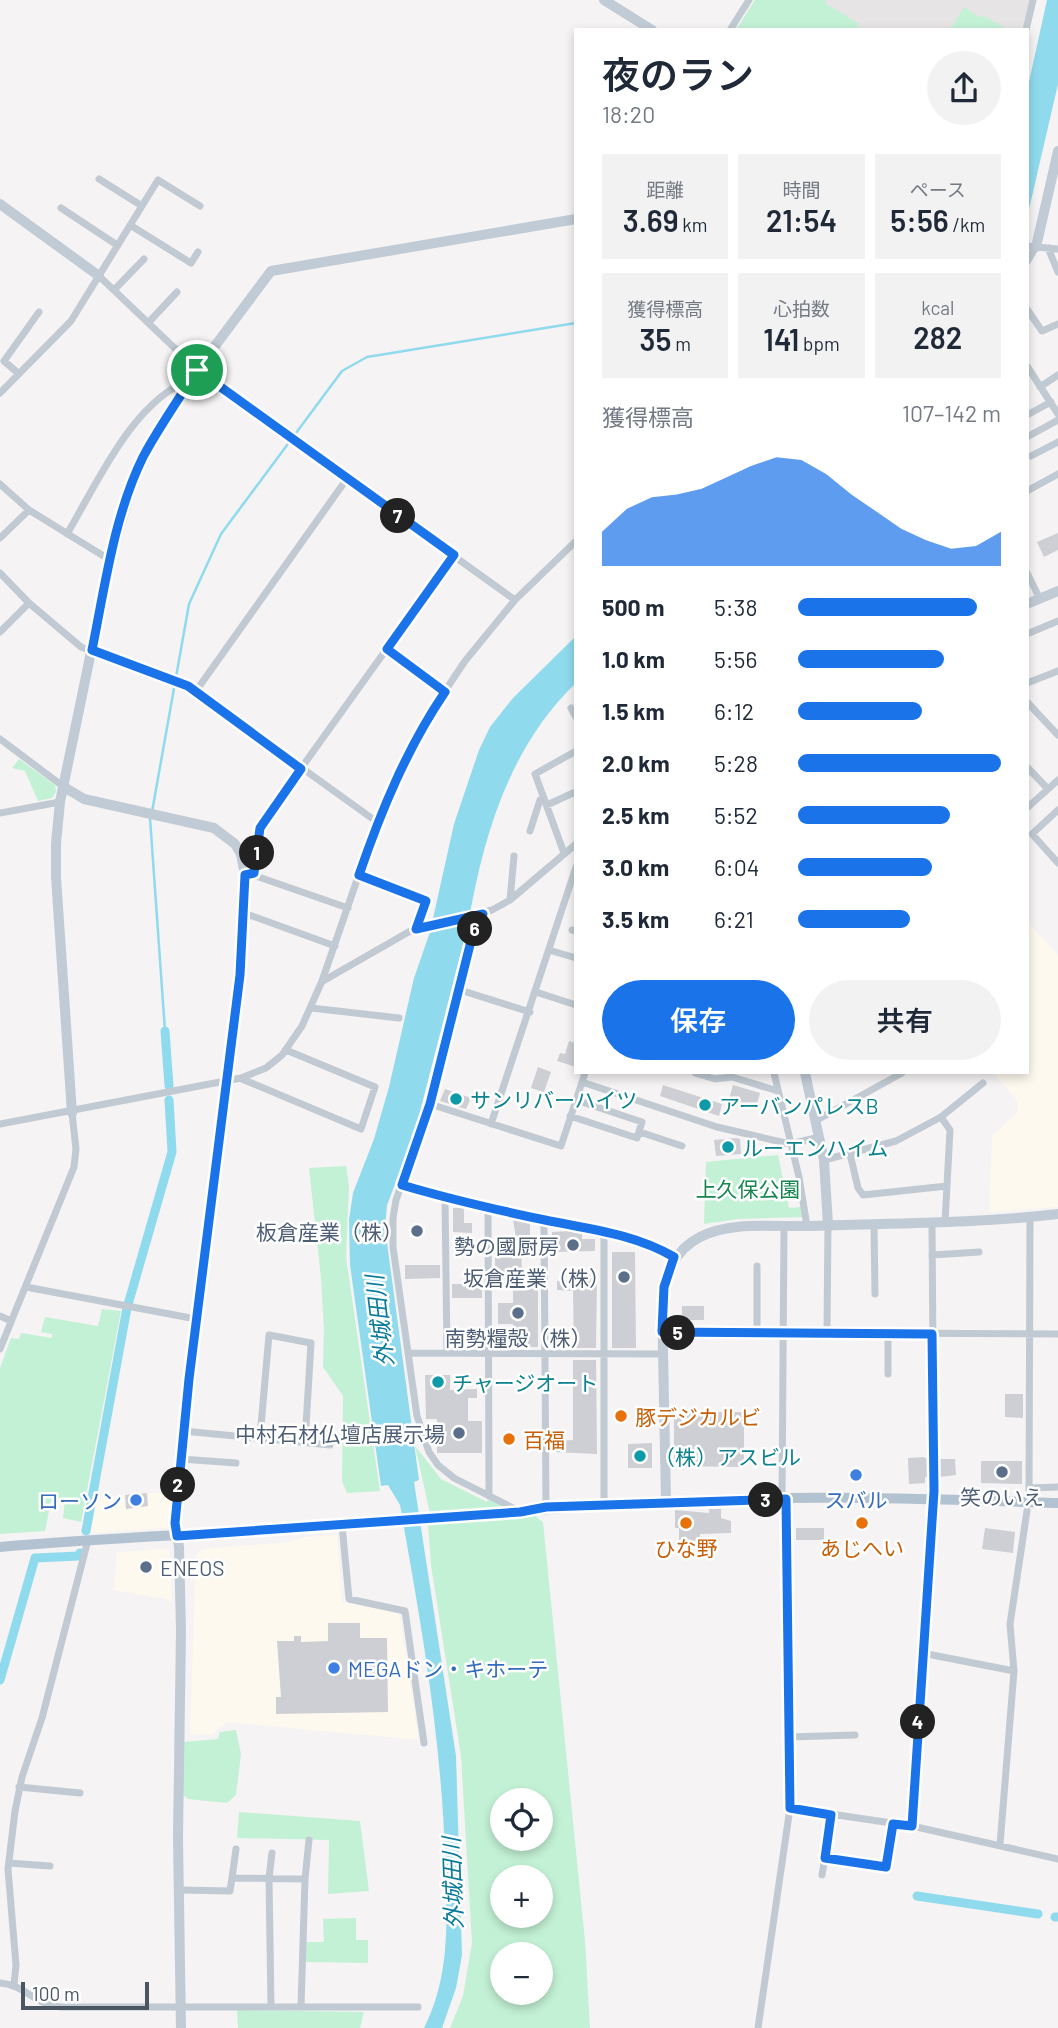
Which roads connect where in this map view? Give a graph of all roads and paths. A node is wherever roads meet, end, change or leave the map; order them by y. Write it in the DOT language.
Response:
graph roads {
  1 [pos="604,0"];
  2 [pos="749,0"];
  3 [pos="1033,0"];
  4 [pos="649,28"];
  5 [pos="731,28"];
  6 [pos="1026,28"];
  7 [pos="1058,151"];
  8 [pos="99,179"];
  9 [pos="0,204"];
  10 [pos="142,206"];
  11 [pos="200,206"];
  12 [pos="61,208"];
  13 [pos="574,219"];
  14 [pos="130,225"];
  15 [pos="117,245"];
  16 [pos="1031,247"];
  17 [pos="1048,248"];
  18 [pos="1058,250"];
  19 [pos="198,252"];
  20 [pos="144,259"];
  21 [pos="1058,272"];
  22 [pos="99,276"];
  23 [pos="114,290"];
  24 [pos="177,292"];
  25 [pos="39,312"];
  26 [pos="1029,312"];
  27 [pos="149,322"];
  28 [pos="1058,324"];
  29 [pos="1029,369"];
  30 [pos="19,374"];
  31 [pos="195,374"];
  32 [pos="1058,375"];
  33 [pos="1040,387"];
  34 [pos="0,393"];
  35 [pos="1051,402"];
  36 [pos="1029,414"];
  37 [pos="1058,414"];
  38 [pos="1058,420"];
  39 [pos="1029,436"];
  40 [pos="1058,442"];
  41 [pos="1031,456"];
  42 [pos="1058,474"];
  43 [pos="346,480"];
  44 [pos="0,484"];
  45 [pos="1029,490"];
  46 [pos="29,510"];
  47 [pos="67,534"];
  48 [pos="0,538"];
  49 [pos="574,543"];
  50 [pos="454,555"];
  51 [pos="110,560"];
  52 [pos="0,573"];
  53 [pos="1029,577"];
  54 [pos="1058,591"];
  55 [pos="1040,599"];
  56 [pos="515,600"];
  57 [pos="29,603"];
  58 [pos="1029,603"];
  59 [pos="1058,621"];
  60 [pos="0,632"];
  61 [pos="1029,633"];
  62 [pos="387,649"];
  63 [pos="92,650"];
  64 [pos="1058,671"];
  65 [pos="1029,682"];
  66 [pos="196,691"];
  67 [pos="445,692"];
  68 [pos="1029,704"];
  69 [pos="571,708"];
  70 [pos="574,713"];
  71 [pos="1058,735"];
  72 [pos="0,739"];
  73 [pos="574,752"];
  74 [pos="301,769"];
  75 [pos="1029,769"];
  76 [pos="1058,780"];
  77 [pos="64,787"];
  78 [pos="1048,789"];
  79 [pos="573,793"];
  80 [pos="60,802"];
  81 [pos="545,802"];
  82 [pos="1029,806"];
  83 [pos="1058,810"];
  84 [pos="0,814"];
  85 [pos="377,822"];
  86 [pos="530,831"];
  87 [pos="574,846"];
  88 [pos="564,853"];
  89 [pos="514,856"];
  90 [pos="1058,863"];
  91 [pos="574,873"];
  92 [pos="250,874"];
  93 [pos="359,875"];
  94 [pos="510,900"];
  95 [pos="565,901"];
  96 [pos="574,903"];
  97 [pos="348,908"];
  98 [pos="244,913"];
  99 [pos="480,915"];
  100 [pos="419,928"];
  101 [pos="335,946"];
  102 [pos="549,950"];
  103 [pos="574,957"];
  104 [pos="322,981"];
  105 [pos="460,990"];
  106 [pos="536,992"];
  107 [pos="574,1004"];
  108 [pos="311,1008"];
  109 [pos="530,1012"];
  110 [pos="399,1018"];
  111 [pos="286,1050"];
  112 [pos="585,1074"];
  113 [pos="698,1074"];
  114 [pos="774,1074"];
  115 [pos="805,1074"];
  116 [pos="900,1074"];
  117 [pos="241,1078"];
  118 [pos="228,1081"];
  119 [pos="582,1082"];
  120 [pos="983,1083"];
  121 [pos="778,1091"];
  122 [pos="576,1100"];
  123 [pos="430,1104"];
  124 [pos="72,1113"];
  125 [pos="570,1116"];
  126 [pos="941,1117"];
  127 [pos="817,1120"];
  128 [pos="0,1124"];
  129 [pos="491,1124"];
  130 [pos="640,1132"];
  131 [pos="820,1137"];
  132 [pos="790,1144"];
  133 [pos="682,1146"];
  134 [pos="850,1154"];
  135 [pos="824,1160"];
  136 [pos="402,1185"];
  137 [pos="947,1186"];
  138 [pos="445,1198"];
  139 [pos="488,1208"];
  140 [pos="1058,1214"];
  141 [pos="1030,1217"];
  142 [pos="544,1220"];
  143 [pos="945,1222"];
  144 [pos="932,1223"];
  145 [pos="874,1224"];
  146 [pos="828,1225"];
  147 [pos="807,1226"];
  148 [pos="784,1227"];
  149 [pos="604,1232"];
  150 [pos="979,1252"];
  151 [pos="932,1255"];
  152 [pos="674,1257"];
  153 [pos="757,1266"];
  154 [pos="26,1287"];
  155 [pos="875,1294"];
  156 [pos="0,1316"];
  157 [pos="196,1319"];
  158 [pos="11,1321"];
  159 [pos="662,1332"];
  160 [pos="783,1333"];
  161 [pos="757,1334"];
  162 [pos="827,1334"];
  163 [pos="888,1334"];
  164 [pos="932,1334"];
  165 [pos="1029,1334"];
  166 [pos="1058,1334"];
  167 [pos="0,1349"];
  168 [pos="409,1353"];
  169 [pos="446,1353"];
  170 [pos="488,1353"];
  171 [pos="545,1354"];
  172 [pos="604,1354"];
  173 [pos="663,1354"];
  174 [pos="888,1374"];
  175 [pos="183,1431"];
  176 [pos="260,1437"];
  177 [pos="305,1442"];
  178 [pos="330,1445"];
  179 [pos="181,1460"];
  180 [pos="236,1463"];
  181 [pos="1058,1487"];
  182 [pos="1029,1488"];
  183 [pos="489,1496"];
  184 [pos="1029,1497"];
  185 [pos="784,1499"];
  186 [pos="932,1499"];
  187 [pos="666,1501"];
  188 [pos="1058,1503"];
  189 [pos="604,1506"];
  190 [pos="546,1507"];
  191 [pos="1027,1511"];
  192 [pos="520,1512"];
  193 [pos="342,1525"];
  194 [pos="177,1536"];
  195 [pos="88,1540"];
  196 [pos="0,1547"];
  197 [pos="922,1653"];
  198 [pos="1014,1671"];
  199 [pos="855,1735"];
  200 [pos="789,1737"];
  201 [pos="424,1743"];
  202 [pos="19,1787"];
  203 [pos="80,1793"];
  204 [pos="790,1808"];
  205 [pos="831,1815"];
  206 [pos="893,1824"];
  207 [pos="912,1826"];
  208 [pos="309,1840"];
  209 [pos="999,1845"];
  210 [pos="236,1849"];
  211 [pos="272,1853"];
  212 [pos="825,1858"];
  213 [pos="1058,1858"];
  214 [pos="9,1863"];
  215 [pos="50,1866"];
  216 [pos="822,1875"];
  217 [pos="232,1878"];
  218 [pos="269,1878"];
  219 [pos="305,1879"];
  220 [pos="180,1890"];
  221 [pos="0,1983"];
  222 [pos="14,1984"];
  223 [pos="181,2006"];
  224 [pos="271,2007"];
  225 [pos="301,2007"];
  226 [pos="418,2007"];
  227 [pos="181,2028"];
  228 [pos="758,2028"];
  1 -- 4 [label="street"];
  2 -- 5 [label="street"];
  3 -- 6 [label="street"];
  7 -- 16 [label="street"];
  8 -- 10 [label="street"];
  9 -- 22 [label="street"];
  10 -- 11 [label="street"];
  10 -- 14 [label="street"];
  12 -- 15 [label="street"];
  13 -- 31 [label="street"];
  14 -- 15 [label="street"];
  14 -- 19 [label="street"];
  15 -- 22 [label="street"];
  16 -- 17 [label="street"];
  17 -- 18 [label="street"];
  17 -- 21 [label="street"];
  20 -- 23 [label="street"];
  22 -- 23 [label="street"];
  22 -- 30 [label="street"];
  23 -- 27 [label="street"];
  24 -- 27 [label="street"];
  25 -- 30 [label="street"];
  26 -- 28 [label="street"];
  27 -- 31 [label="street"];
  29 -- 33 [label="street"];
  30 -- 34 [label="street"];
  31 -- 43 [label="street"];
  31 -- 47 [label="street"];
  31 -- 51 [label="street"];
  32 -- 33 [label="street"];
  33 -- 35 [label="street"];
  35 -- 36 [label="street"];
  35 -- 37 [label="street"];
  38 -- 39 [label="street"];
  40 -- 41 [label="street"];
  42 -- 45 [label="street"];
  43 -- 50 [label="street"];
  43 -- 66 [label="street"];
  44 -- 46 [label="street"];
  46 -- 47 [label="street"];
  46 -- 48 [label="street"];
  47 -- 51 [label="street"];
  49 -- 56 [label="street"];
  50 -- 56 [label="street"];
  50 -- 62 [label="street"];
  51 -- 63 [label="street"];
  52 -- 57 [label="street"];
  53 -- 55 [label="street"];
  54 -- 55 [label="street"];
  55 -- 58 [label="street"];
  56 -- 67 [label="street"];
  57 -- 60 [label="street"];
  57 -- 63 [label="street"];
  59 -- 61 [label="street"];
  62 -- 67 [label="street"];
  62 -- 74 [label="street"];
  63 -- 66 [label="street"];
  63 -- 77 [label="street"];
  64 -- 65 [label="street"];
  66 -- 74 [label="street"];
  67 -- 85 [label="street"];
  68 -- 71 [label="street"];
  69 -- 70 [label="street"];
  72 -- 77 [label="street"];
  73 -- 81 [label="street"];
  74 -- 85 [label="street"];
  74 -- 92 [label="street"];
  75 -- 78 [label="street"];
  76 -- 78 [label="street"];
  77 -- 80 [label="street"];
  77 -- 92 [label="street"];
  78 -- 82 [label="street"];
  79 -- 81 [label="street"];
  80 -- 84 [label="street"];
  80 -- 124 [label="street"];
  81 -- 86 [label="street"];
  81 -- 88 [label="street"];
  83 -- 90 [label="street"];
  85 -- 93 [label="street"];
  87 -- 88 [label="street"];
  88 -- 94 [label="street"];
  89 -- 94 [label="street"];
  91 -- 95 [label="street"];
  92 -- 97 [label="street"];
  92 -- 98 [label="street"];
  93 -- 97 [label="street"];
  93 -- 100 [label="street"];
  94 -- 99 [label="street"];
  95 -- 96 [label="street"];
  95 -- 102 [label="street"];
  97 -- 101 [label="street"];
  98 -- 101 [label="street"];
  98 -- 118 [label="street"];
  99 -- 100 [label="street"];
  99 -- 105 [label="street"];
  100 -- 104 [label="street"];
  101 -- 104 [label="street"];
  102 -- 103 [label="street"];
  102 -- 106 [label="street"];
  104 -- 108 [label="street"];
  105 -- 109 [label="street"];
  105 -- 123 [label="street"];
  106 -- 107 [label="street"];
  106 -- 109 [label="street"];
  108 -- 110 [label="street"];
  108 -- 111 [label="street"];
  109 -- 129 [label="street"];
  111 -- 117 [label="street"];
  111 -- 117 [label="street"];
  112 -- 119 [label="street"];
  113 -- 121 [label="street"];
  114 -- 121 [label="street"];
  115 -- 127 [label="street"];
  116 -- 127 [label="street"];
  117 -- 118 [label="street"];
  118 -- 124 [label="street"];
  118 -- 157 [label="street"];
  119 -- 122 [label="street"];
  119 -- 132 [label="street"];
  120 -- 126 [label="street"];
  121 -- 132 [label="street"];
  122 -- 125 [label="street"];
  122 -- 130 [label="street"];
  123 -- 129 [label="street"];
  123 -- 136 [label="street"];
  124 -- 128 [label="street"];
  124 -- 154 [label="street"];
  125 -- 129 [label="street"];
  125 -- 130 [label="street"];
  126 -- 134 [label="street"];
  126 -- 137 [label="street"];
  127 -- 131 [label="street"];
  130 -- 133 [label="street"];
  131 -- 132 [label="street"];
  131 -- 135 [label="street"];
  132 -- 147 [label="street"];
  134 -- 135 [label="street"];
  134 -- 137 [label="street"];
  135 -- 146 [label="street"];
  136 -- 138 [label="street"];
  136 -- 168 [label="street"];
  137 -- 143 [label="street"];
  138 -- 139 [label="street"];
  138 -- 169 [label="street"];
  139 -- 142 [label="street"];
  139 -- 170 [label="street"];
  140 -- 141 [label="street"];
  141 -- 143 [label="street"];
  141 -- 165 [label="street"];
  142 -- 149 [label="street"];
  142 -- 171 [label="street"];
  143 -- 144 [label="street"];
  144 -- 145 [label="street"];
  144 -- 151 [label="street"];
  145 -- 146 [label="street"];
  145 -- 155 [label="street"];
  146 -- 147 [label="street"];
  146 -- 162 [label="street"];
  147 -- 148 [label="street"];
  148 -- 152 [label="street"];
  148 -- 160 [label="street"];
  149 -- 152 [label="street"];
  149 -- 172 [label="street"];
  150 -- 151 [label="street"];
  151 -- 164 [label="street"];
  152 -- 159 [label="street"];
  153 -- 161 [label="street"];
  154 -- 157 [label="street"];
  154 -- 158 [label="street"];
  156 -- 158 [label="street"];
  157 -- 175 [label="street"];
  158 -- 167 [label="street"];
  159 -- 161 [label="street"];
  159 -- 173 [label="street"];
  160 -- 161 [label="street"];
  160 -- 162 [label="street"];
  160 -- 185 [label="street"];
  162 -- 163 [label="street"];
  163 -- 164 [label="street"];
  163 -- 174 [label="street"];
  164 -- 165 [label="street"];
  164 -- 186 [label="street"];
  165 -- 166 [label="street"];
  165 -- 182 [label="street"];
  168 -- 169 [label="street"];
  168 -- 183 [label="street"];
  169 -- 170 [label="street"];
  170 -- 171 [label="street"];
  170 -- 183 [label="street"];
  171 -- 172 [label="street"];
  171 -- 190 [label="street"];
  172 -- 173 [label="street"];
  172 -- 189 [label="street"];
  173 -- 187 [label="street"];
  175 -- 176 [label="street"];
  175 -- 179 [label="street"];
  176 -- 177 [label="street"];
  176 -- 177 [label="street"];
  177 -- 178 [label="street"];
  179 -- 180 [label="street"];
  179 -- 194 [label="street"];
  181 -- 182 [label="street"];
  182 -- 184 [label="street"];
  183 -- 192 [label="street"];
  185 -- 186 [label="main road"];
  185 -- 187 [label="main road"];
  185 -- 200 [label="street"];
  186 -- 188 [label="main road"];
  186 -- 197 [label="street"];
  187 -- 189 [label="main road"];
  189 -- 190 [label="main road"];
  190 -- 192 [label="main road"];
  191 -- 198 [label="street"];
  192 -- 193 [label="main road"];
  193 -- 194 [label="main road"];
  193 -- 201 [label="street"];
  194 -- 195 [label="main road"];
  194 -- 220 [label="street"];
  195 -- 196 [label="main road"];
  195 -- 202 [label="street"];
  197 -- 198 [label="street"];
  197 -- 207 [label="street"];
  198 -- 209 [label="street"];
  199 -- 200 [label="street"];
  200 -- 204 [label="street"];
  202 -- 203 [label="street"];
  202 -- 214 [label="street"];
  204 -- 205 [label="street"];
  204 -- 228 [label="street"];
  205 -- 206 [label="street"];
  205 -- 212 [label="street"];
  206 -- 207 [label="street"];
  206 -- 212 [label="street"];
  207 -- 209 [label="street"];
  208 -- 219 [label="street"];
  209 -- 213 [label="street"];
  210 -- 217 [label="street"];
  211 -- 218 [label="street"];
  212 -- 216 [label="street"];
  214 -- 215 [label="street"];
  214 -- 222 [label="street"];
  217 -- 218 [label="street"];
  217 -- 220 [label="street"];
  218 -- 219 [label="street"];
  218 -- 224 [label="street"];
  219 -- 225 [label="street"];
  220 -- 223 [label="street"];
  221 -- 222 [label="street"];
  222 -- 223 [label="street"];
  223 -- 224 [label="street"];
  223 -- 227 [label="street"];
  224 -- 225 [label="street"];
  225 -- 226 [label="street"];
}
